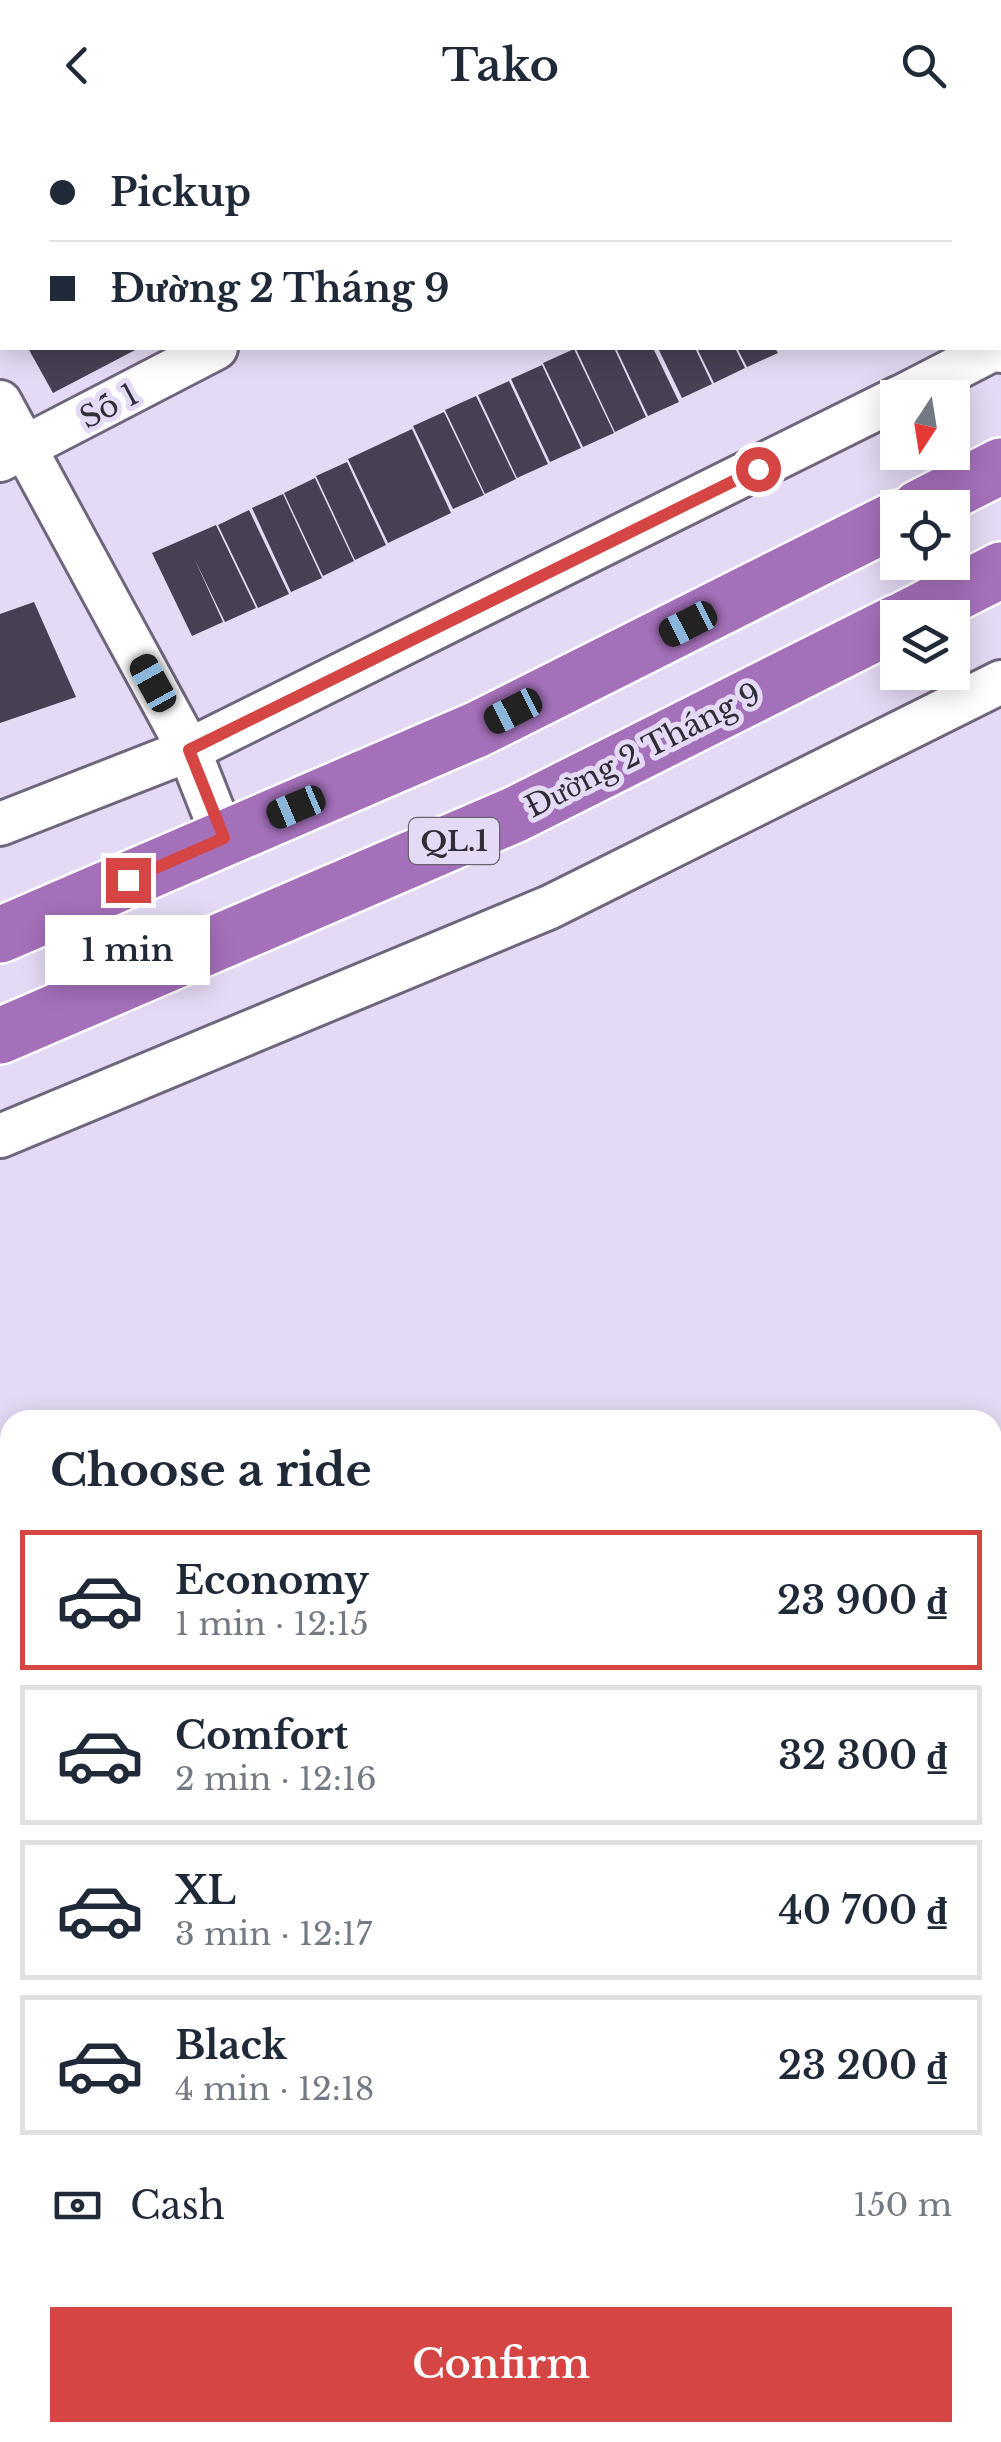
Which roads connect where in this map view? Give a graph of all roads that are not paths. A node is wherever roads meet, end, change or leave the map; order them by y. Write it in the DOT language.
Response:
graph roads {
  1 [pos="212,350"];
  2 [pos="995,350"];
  3 [pos="934,380"];
  4 [pos="0,402"];
  5 [pos="880,407"];
  6 [pos="13,454"];
  7 [pos="1001,466"];
  8 [pos="954,490"];
  9 [pos="880,527"];
  10 [pos="1001,570"];
  11 [pos="942,600"];
  12 [pos="880,631"];
  13 [pos="1001,682"];
  14 [pos="189,750"];
  15 [pos="0,824"];
  16 [pos="224,838"];
  17 [pos="0,935"];
  18 [pos="0,1036"];
  19 [pos="0,1136"];
  1 -- 6 [label="street, Số 1"];
  2 -- 3 [label="street"];
  4 -- 6 [label="street"];
  5 -- 14 [label="street"];
  6 -- 14 [label="street"];
  7 -- 8 [label="highway"];
  9 -- 16 [label="highway"];
  10 -- 11 [label="highway"];
  12 -- 18 [label="highway, Đường 2 Tháng 9 / QL.1"];
  13 -- 19 [label="street"];
  14 -- 15 [label="street"];
  14 -- 16 [label="street"];
  16 -- 17 [label="highway"];
}
